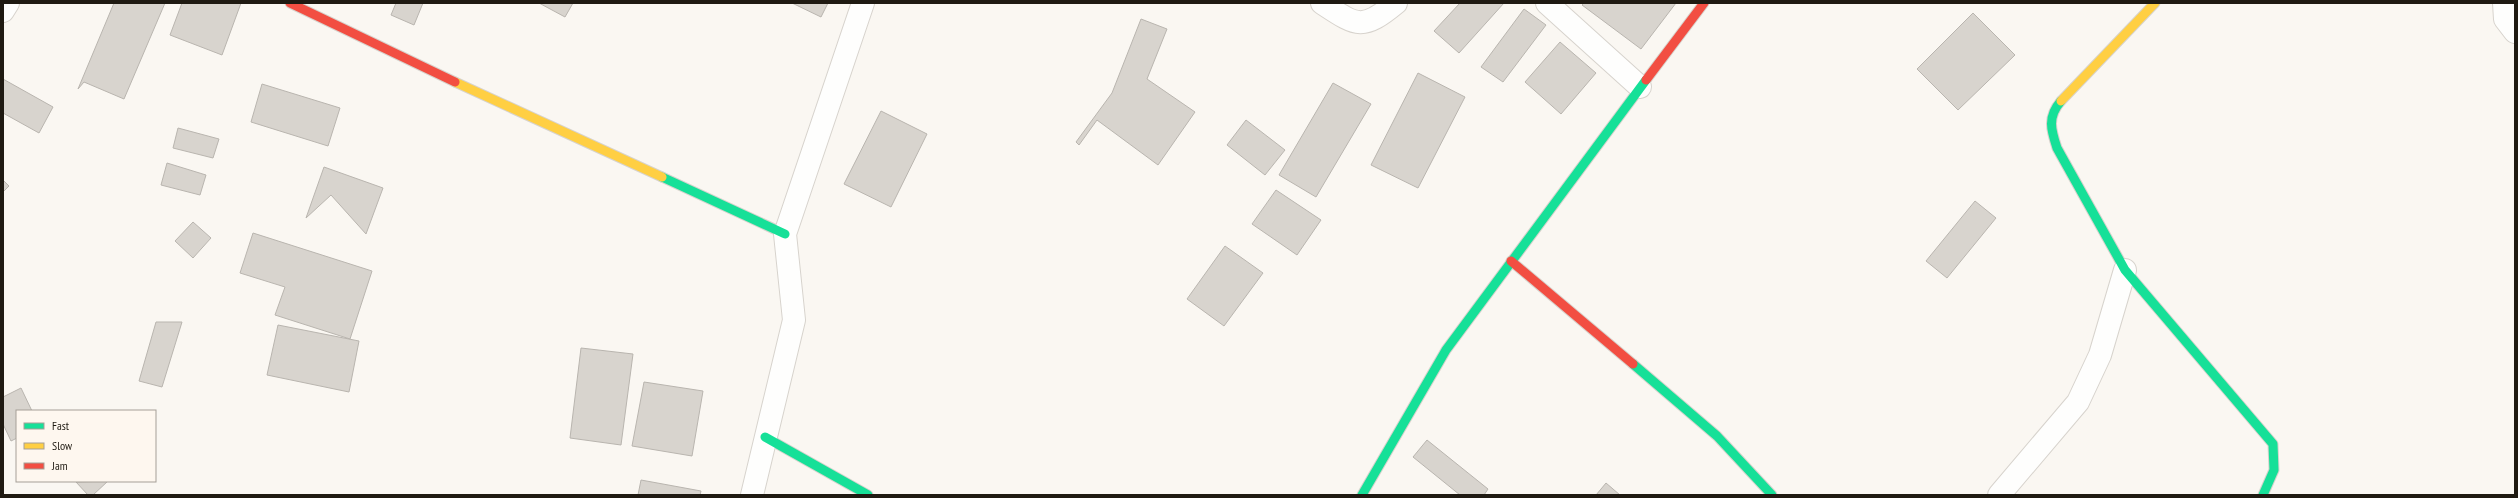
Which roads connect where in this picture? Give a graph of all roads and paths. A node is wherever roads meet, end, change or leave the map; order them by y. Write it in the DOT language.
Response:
graph roads {
  1 [pos="8,3"];
  2 [pos="290,3"];
  3 [pos="863,3"];
  4 [pos="1322,3"];
  5 [pos="1396,3"];
  6 [pos="1547,3"];
  7 [pos="1704,3"];
  8 [pos="2155,3"];
  9 [pos="2504,3"];
  10 [pos="3,11"];
  11 [pos="2515,32"];
  12 [pos="1640,87"];
  13 [pos="785,234"];
  14 [pos="1512,261"];
  15 [pos="2125,270"];
  16 [pos="765,437"];
  17 [pos="752,495"];
  18 [pos="868,495"];
  19 [pos="1362,495"];
  20 [pos="1772,495"];
  21 [pos="1999,495"];
  22 [pos="2263,495"];
  1 -- 10 [label="street"];
  2 -- 13 [label="street"];
  3 -- 13 [label="street"];
  4 -- 5 [label="street"];
  6 -- 12 [label="street"];
  7 -- 12 [label="street"];
  8 -- 15 [label="street"];
  9 -- 11 [label="street"];
  12 -- 14 [label="street"];
  13 -- 16 [label="street"];
  14 -- 19 [label="street"];
  14 -- 20 [label="street"];
  15 -- 21 [label="street"];
  15 -- 22 [label="street"];
  16 -- 17 [label="street"];
  16 -- 18 [label="street"];
}
